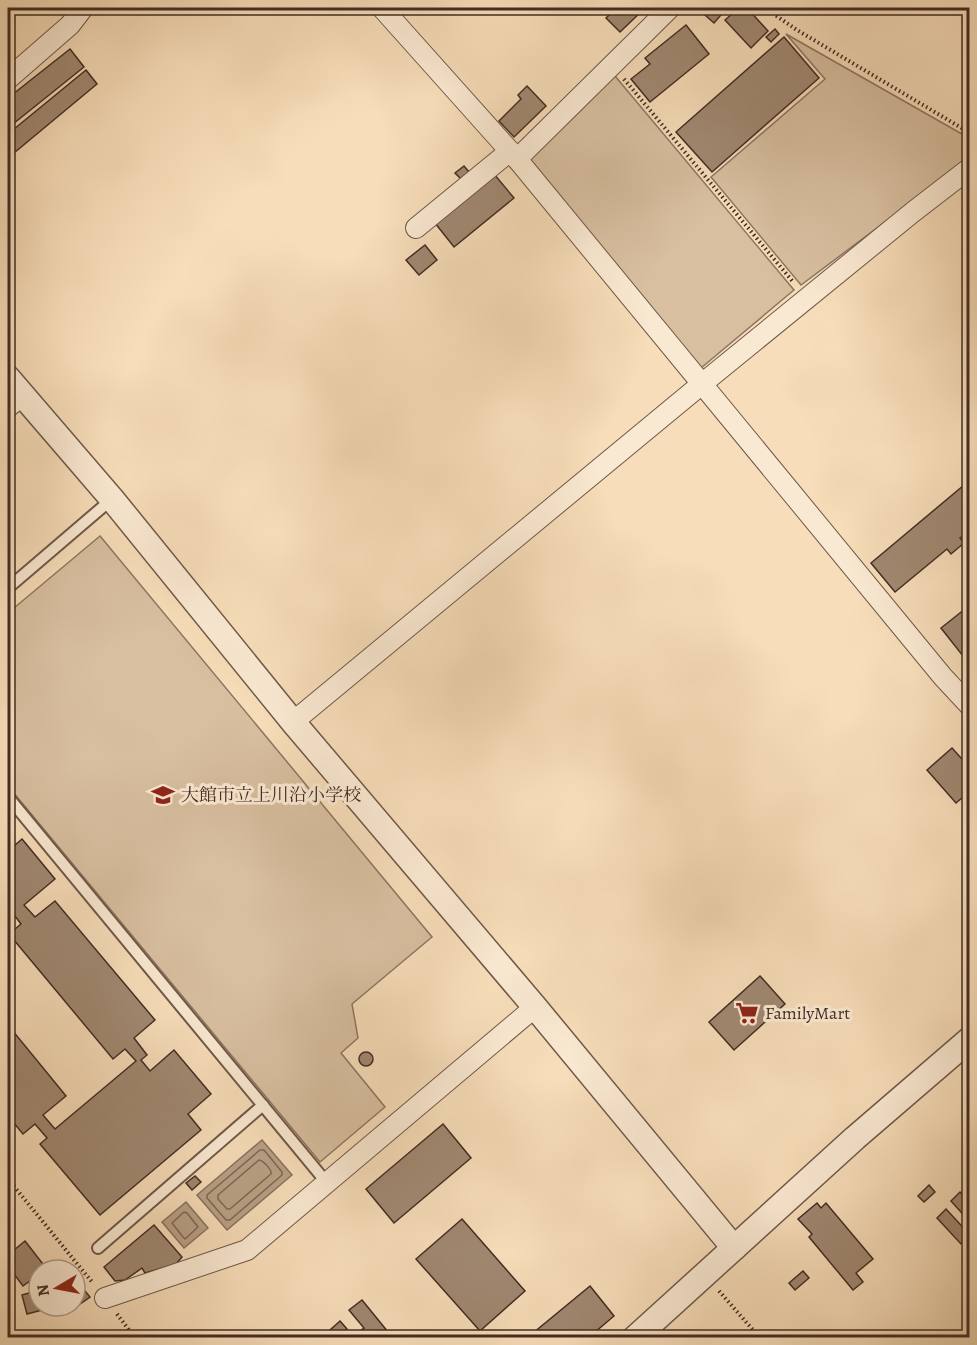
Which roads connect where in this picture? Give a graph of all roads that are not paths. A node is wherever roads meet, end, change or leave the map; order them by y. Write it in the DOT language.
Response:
graph roads {
  1 [pos="83,8"];
  2 [pos="382,8"];
  3 [pos="670,8"];
  4 [pos="8,79"];
  5 [pos="514,155"];
  6 [pos="969,168"];
  7 [pos="416,228"];
  8 [pos="703,383"];
  9 [pos="12,394"];
  10 [pos="112,499"];
  11 [pos="8,588"];
  12 [pos="969,706"];
  13 [pos="293,722"];
  14 [pos="8,797"];
  15 [pos="535,1007"];
  16 [pos="969,1039"];
  17 [pos="263,1105"];
  18 [pos="327,1182"];
  19 [pos="98,1248"];
  20 [pos="734,1248"];
  21 [pos="105,1298"];
  22 [pos="635,1338"];
  1 -- 4 [label="street"];
  2 -- 5 [label="street"];
  3 -- 5 [label="street"];
  5 -- 7 [label="street"];
  5 -- 8 [label="street"];
  6 -- 8 [label="street"];
  8 -- 12 [label="street"];
  8 -- 13 [label="street"];
  9 -- 10 [label="street"];
  10 -- 11 [label="lane"];
  10 -- 13 [label="street"];
  13 -- 15 [label="street"];
  14 -- 17 [label="lane"];
  15 -- 18 [label="street"];
  15 -- 20 [label="street"];
  16 -- 20 [label="street"];
  17 -- 18 [label="lane"];
  17 -- 19 [label="lane"];
  18 -- 21 [label="street"];
  20 -- 22 [label="street"];
}
